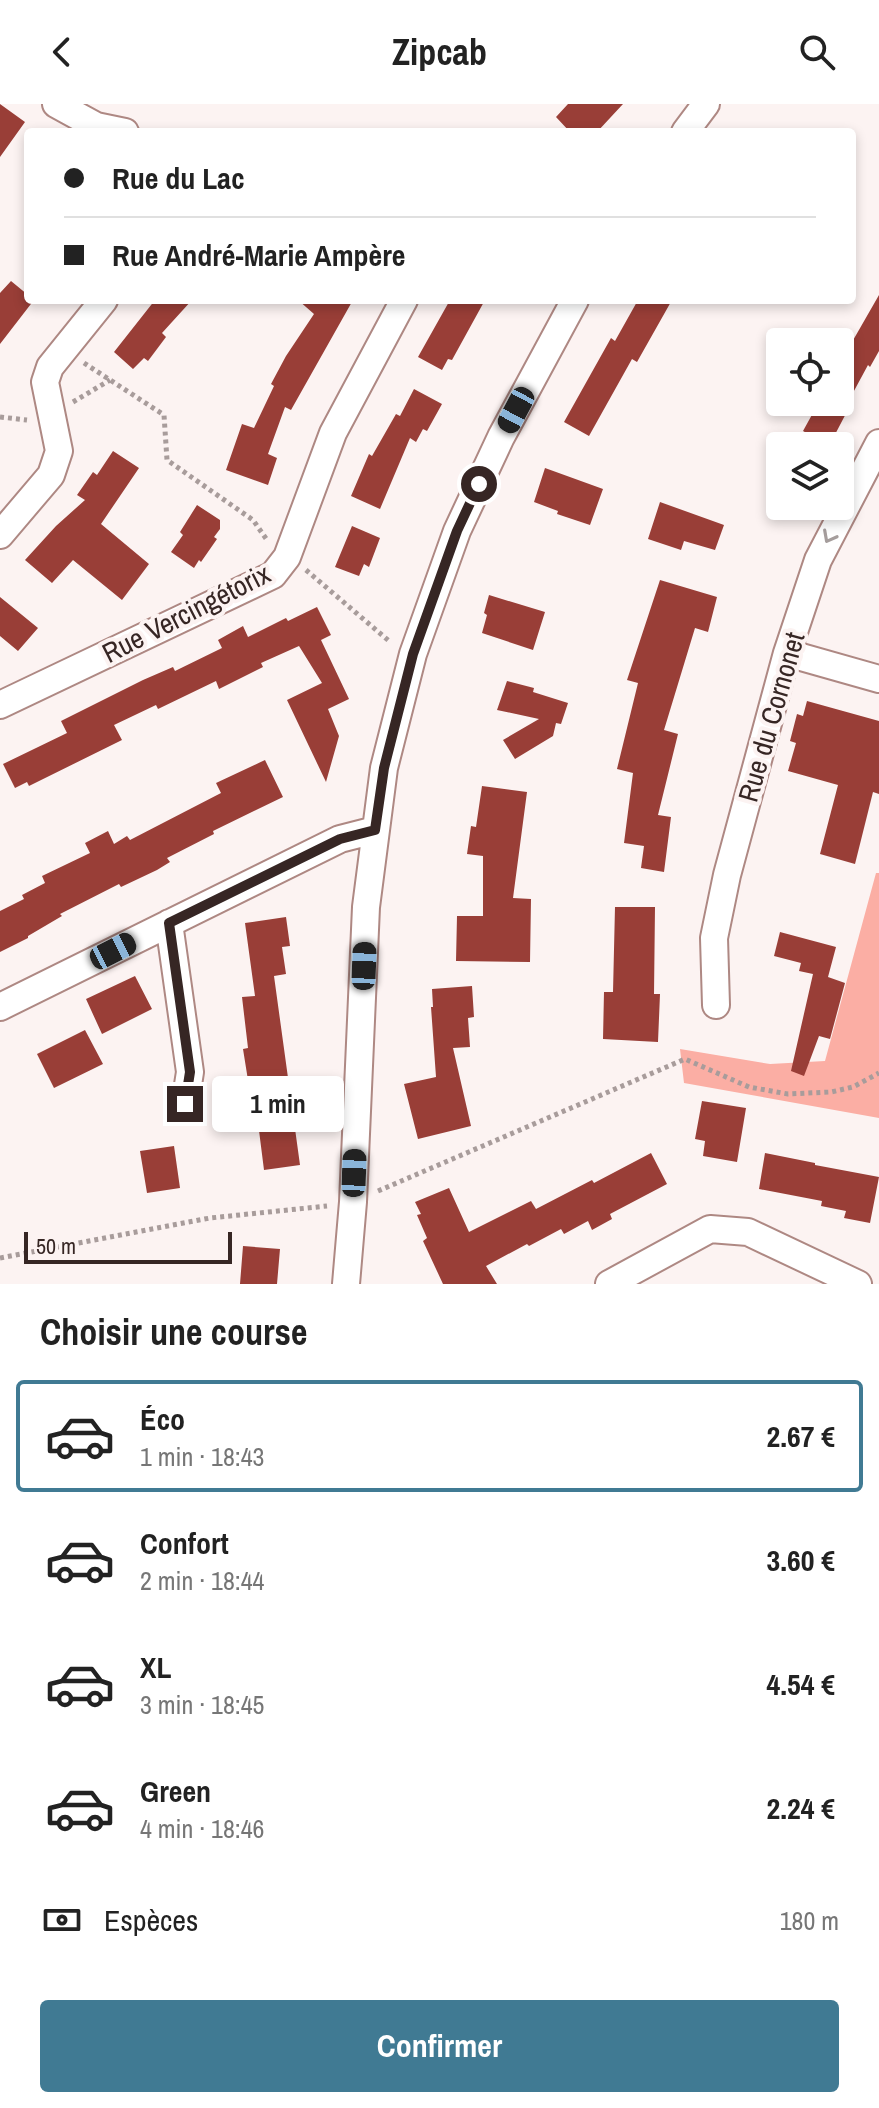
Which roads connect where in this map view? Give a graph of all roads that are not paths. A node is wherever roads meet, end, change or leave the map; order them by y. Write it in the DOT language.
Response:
graph roads {
  1 [pos="56,104"];
  2 [pos="706,104"];
  3 [pos="106,128"];
  4 [pos="688,128"];
  5 [pos="101,304"];
  6 [pos="402,304"];
  7 [pos="573,304"];
  8 [pos="879,443"];
  9 [pos="0,535"];
  10 [pos="787,653"];
  11 [pos="879,679"];
  12 [pos="0,705"];
  13 [pos="375,830"];
  14 [pos="169,923"];
  15 [pos="716,1005"];
  16 [pos="0,1007"];
  17 [pos="185,1104"];
  18 [pos="346,1284"];
  19 [pos="609,1284"];
  20 [pos="858,1284"];
  1 -- 3 [label="street"];
  2 -- 4 [label="street"];
  5 -- 9 [label="street"];
  6 -- 12 [label="street, Rue Vercingétorix"];
  7 -- 13 [label="street"];
  8 -- 10 [label="street, Rue du Cornonet, one-way"];
  10 -- 11 [label="street"];
  10 -- 15 [label="street, Rue du Cornonet"];
  13 -- 14 [label="street"];
  13 -- 18 [label="street"];
  14 -- 16 [label="street"];
  14 -- 17 [label="street"];
  19 -- 20 [label="street"];
}
